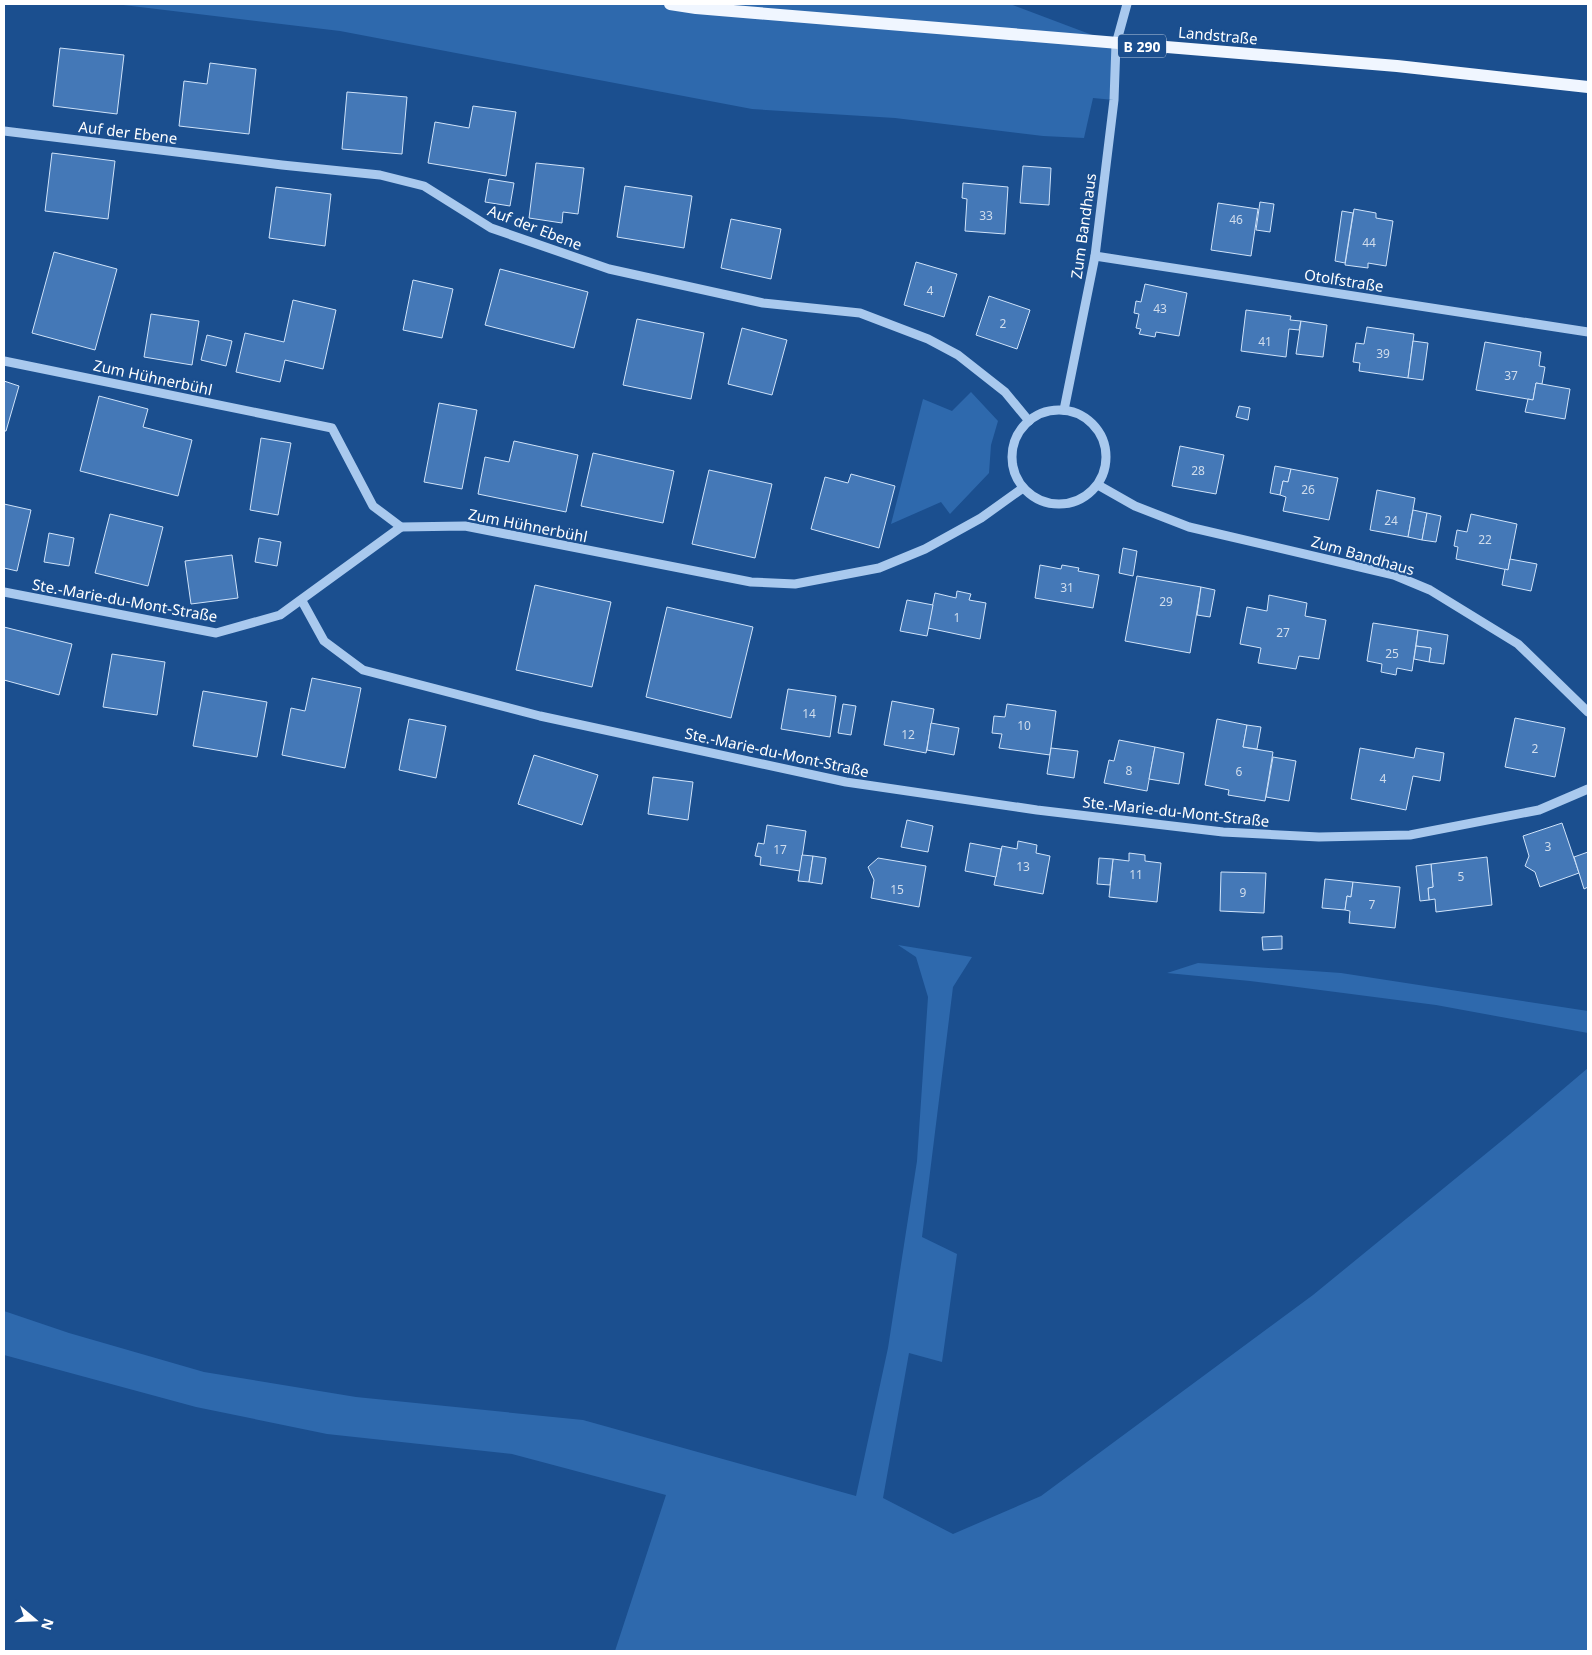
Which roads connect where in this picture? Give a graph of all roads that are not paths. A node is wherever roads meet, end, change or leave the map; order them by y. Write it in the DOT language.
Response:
graph roads {
  1 [pos="670,4"];
  2 [pos="1127,4"];
  3 [pos="1116,44"];
  4 [pos="1588,86"];
  5 [pos="4,131"];
  6 [pos="1094,256"];
  7 [pos="1588,332"];
  8 [pos="4,360"];
  9 [pos="1064,410"];
  10 [pos="1029,420"];
  11 [pos="1098,485"];
  12 [pos="1023,488"];
  13 [pos="401,527"];
  14 [pos="4,592"];
  15 [pos="302,601"];
  16 [pos="1588,712"];
  17 [pos="1588,789"];
  1 -- 3 [label="main road, Landstraße / B 290"];
  2 -- 3 [label="street, Zum Bandhaus"];
  3 -- 4 [label="main road, Landstraße / B 290"];
  3 -- 6 [label="street, Zum Bandhaus"];
  5 -- 10 [label="street, Auf der Ebene"];
  6 -- 7 [label="street, Otolfstraße"];
  6 -- 9 [label="street, Zum Bandhaus"];
  8 -- 13 [label="street, Zum Hühnerbühl"];
  9 -- 10 [label="street"];
  9 -- 11 [label="street"];
  10 -- 12 [label="street"];
  11 -- 12 [label="street"];
  11 -- 16 [label="street, Zum Bandhaus"];
  12 -- 13 [label="street, Zum Hühnerbühl"];
  13 -- 15 [label="street"];
  14 -- 15 [label="street, Ste.-Marie-du-Mont-Straße"];
  15 -- 17 [label="street, Ste.-Marie-du-Mont-Straße"];
}
